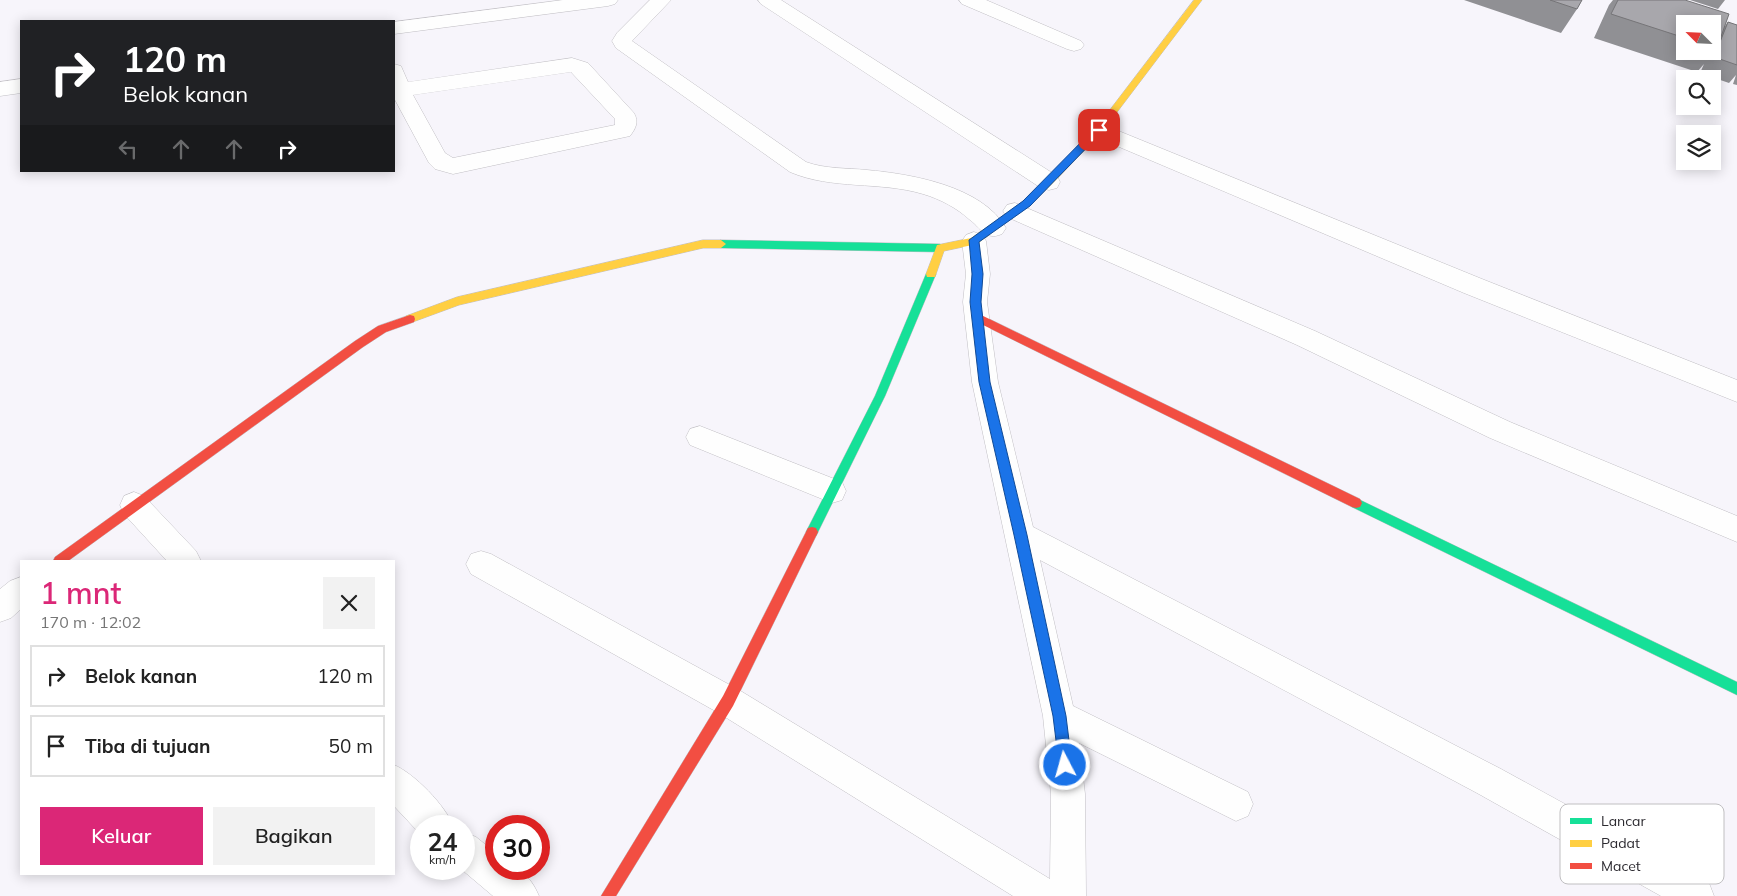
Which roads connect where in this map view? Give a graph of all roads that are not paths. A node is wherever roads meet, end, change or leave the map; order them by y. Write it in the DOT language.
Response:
graph roads {
  1 [pos="608,0"];
  2 [pos="661,0"];
  3 [pos="768,0"];
  4 [pos="969,0"];
  5 [pos="1198,0"];
  6 [pos="395,28"];
  7 [pos="1074,45"];
  8 [pos="397,80"];
  9 [pos="20,86"];
  10 [pos="0,89"];
  11 [pos="1099,130"];
  12 [pos="1049,182"];
  13 [pos="1015,212"];
  14 [pos="981,223"];
  15 [pos="940,248"];
  16 [pos="977,317"];
  17 [pos="1737,391"];
  18 [pos="700,437"];
  19 [pos="832,491"];
  20 [pos="134,505"];
  21 [pos="1737,529"];
  22 [pos="1020,535"];
  23 [pos="60,560"];
  24 [pos="185,560"];
  25 [pos="481,564"];
  26 [pos="20,592"];
  27 [pos="0,608"];
  28 [pos="1737,689"];
  29 [pos="728,701"];
  30 [pos="1059,716"];
  31 [pos="395,783"];
  32 [pos="1236,804"];
  33 [pos="426,815"];
  34 [pos="1560,820"];
  35 [pos="475,858"];
  36 [pos="1674,884"];
  37 [pos="521,896"];
  38 [pos="608,896"];
  39 [pos="1046,896"];
  40 [pos="1068,896"];
  41 [pos="1696,896"];
  1 -- 6 [label="street"];
  2 -- 14 [label="street"];
  3 -- 12 [label="street"];
  4 -- 7 [label="street"];
  5 -- 11 [label="street"];
  8 -- 8 [label="street"];
  9 -- 10 [label="street"];
  11 -- 12 [label="street"];
  11 -- 17 [label="street"];
  12 -- 13 [label="street"];
  13 -- 14 [label="street"];
  13 -- 21 [label="street"];
  14 -- 15 [label="street"];
  14 -- 16 [label="street"];
  15 -- 19 [label="street"];
  15 -- 20 [label="street"];
  16 -- 22 [label="street"];
  16 -- 28 [label="street"];
  18 -- 19 [label="street"];
  19 -- 29 [label="street"];
  20 -- 23 [label="street"];
  20 -- 24 [label="street"];
  22 -- 30 [label="street"];
  22 -- 34 [label="street"];
  25 -- 29 [label="street"];
  26 -- 27 [label="street"];
  29 -- 38 [label="street"];
  29 -- 39 [label="street"];
  30 -- 32 [label="street"];
  30 -- 40 [label="street"];
  31 -- 33 [label="street"];
  35 -- 37 [label="street"];
  36 -- 41 [label="street"];
}
